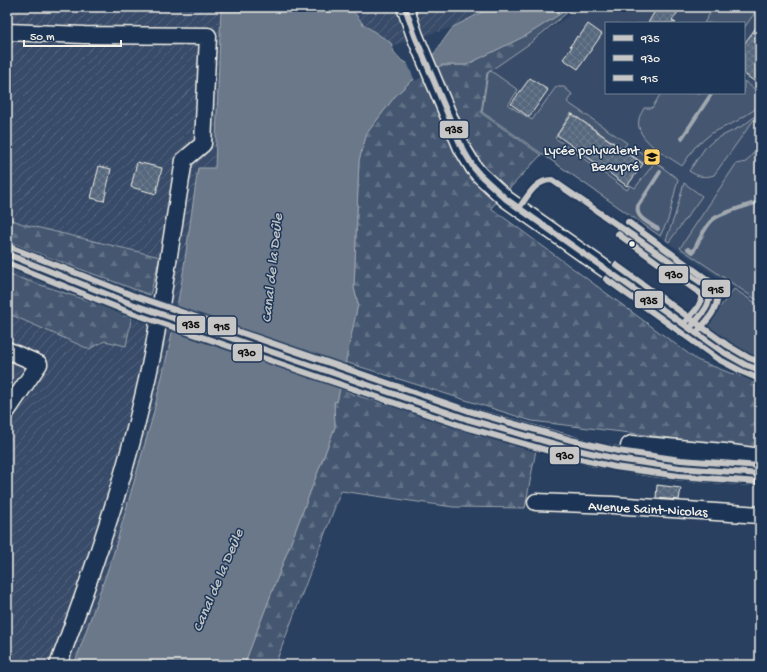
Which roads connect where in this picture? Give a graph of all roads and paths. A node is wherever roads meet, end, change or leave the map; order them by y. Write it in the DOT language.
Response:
graph roads {
  1 [pos="405,7"];
  2 [pos="7,32"];
  3 [pos="7,254"];
  4 [pos="7,267"];
  5 [pos="129,303"];
  6 [pos="7,350"];
  7 [pos="760,370"];
  8 [pos="7,411"];
  9 [pos="467,419"];
  10 [pos="760,460"];
  11 [pos="760,474"];
  12 [pos="536,502"];
  13 [pos="760,515"];
  14 [pos="58,665"];
  1 -- 7 [label="street"];
  2 -- 14 [label="street"];
  3 -- 5 [label="main road"];
  4 -- 5 [label="main road"];
  5 -- 9 [label="main road, bridge"];
  6 -- 8 [label="street"];
  9 -- 10 [label="main road"];
  9 -- 11 [label="main road"];
  12 -- 13 [label="street, Avenue Saint-Nicolas"];
}
